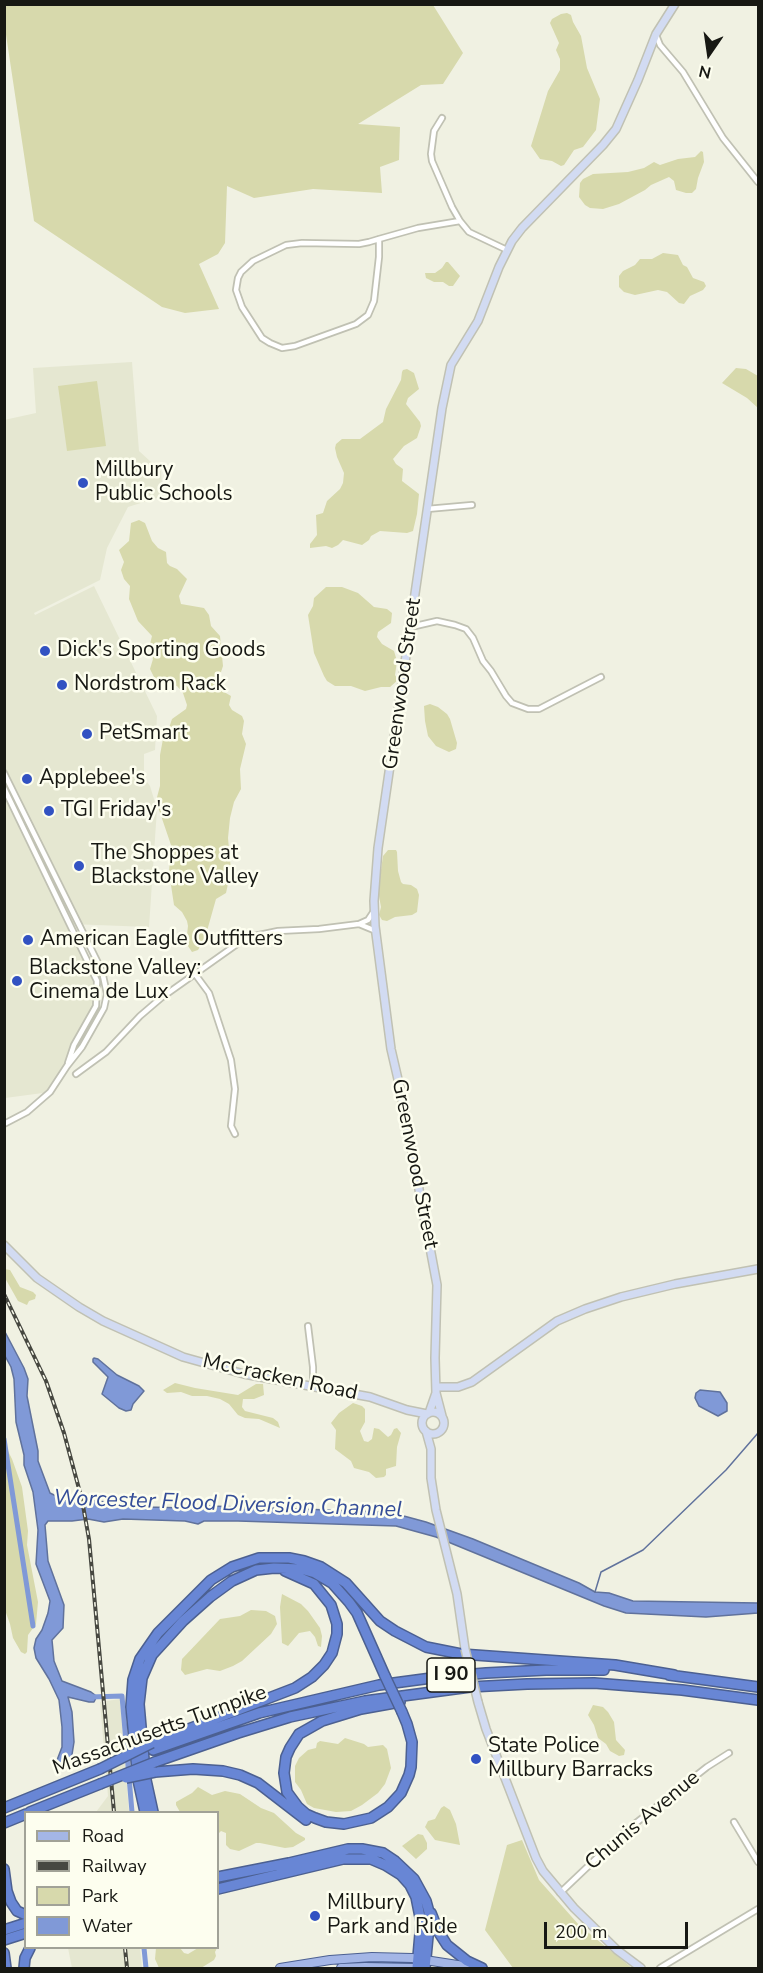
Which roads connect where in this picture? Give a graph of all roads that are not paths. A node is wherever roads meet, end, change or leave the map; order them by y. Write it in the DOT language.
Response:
graph roads {
  1 [pos="682,4"];
  2 [pos="673,7"];
  3 [pos="656,34"];
  4 [pos="442,117"];
  5 [pos="759,182"];
  6 [pos="460,221"];
  7 [pos="379,239"];
  8 [pos="507,250"];
  9 [pos="472,505"];
  10 [pos="427,509"];
  11 [pos="411,627"];
  12 [pos="602,677"];
  13 [pos="4,773"];
  14 [pos="4,788"];
  15 [pos="374,910"];
  16 [pos="359,924"];
  17 [pos="376,932"];
  18 [pos="195,974"];
  19 [pos="67,1066"];
  20 [pos="76,1074"];
  21 [pos="4,1124"];
  22 [pos="235,1134"];
  23 [pos="4,1245"];
  24 [pos="759,1269"];
  25 [pos="308,1326"];
  26 [pos="313,1386"];
  27 [pos="436,1390"];
  28 [pos="407,1410"];
  29 [pos="428,1414"];
  30 [pos="442,1416"];
  31 [pos="424,1428"];
  32 [pos="438,1433"];
  33 [pos="431,1449"];
  34 [pos="265,1569"];
  35 [pos="336,1577"];
  36 [pos="388,1675"];
  37 [pos="674,1675"];
  38 [pos="470,1687"];
  39 [pos="759,1687"];
  40 [pos="759,1701"];
  41 [pos="405,1711"];
  42 [pos="153,1746"];
  43 [pos="729,1753"];
  44 [pos="155,1767"];
  45 [pos="4,1808"];
  46 [pos="32,1811"];
  47 [pos="145,1811"];
  48 [pos="153,1811"];
  49 [pos="24,1815"];
  50 [pos="734,1822"];
  51 [pos="4,1823"];
  52 [pos="759,1862"];
  53 [pos="4,1869"];
  54 [pos="219,1877"];
  55 [pos="219,1889"];
  56 [pos="560,1893"];
  57 [pos="426,1901"];
  58 [pos="759,1909"];
  59 [pos="24,1914"];
  60 [pos="24,1924"];
  61 [pos="24,1933"];
  62 [pos="7,1934"];
  63 [pos="29,1949"];
  64 [pos="4,1953"];
  65 [pos="420,1965"];
  66 [pos="6,1968"];
  67 [pos="24,1968"];
  68 [pos="280,1968"];
  69 [pos="341,1968"];
  70 [pos="477,1968"];
  71 [pos="482,1968"];
  72 [pos="641,1968"];
  73 [pos="660,1968"];
  1 -- 2 [label="street"];
  2 -- 3 [label="street, Greenwood Street"];
  3 -- 5 [label="street"];
  3 -- 8 [label="street, Greenwood Street"];
  4 -- 6 [label="street"];
  6 -- 7 [label="street"];
  6 -- 8 [label="street"];
  7 -- 7 [label="street"];
  8 -- 10 [label="street, Greenwood Street"];
  9 -- 10 [label="street"];
  10 -- 11 [label="street, Greenwood Street"];
  11 -- 12 [label="street"];
  11 -- 15 [label="street, Greenwood Street"];
  13 -- 19 [label="street"];
  14 -- 19 [label="street"];
  15 -- 16 [label="street"];
  15 -- 17 [label="street, Greenwood Street"];
  16 -- 17 [label="street"];
  16 -- 18 [label="street"];
  17 -- 27 [label="street, Greenwood Street"];
  18 -- 20 [label="street"];
  18 -- 22 [label="street"];
  19 -- 21 [label="street"];
  23 -- 26 [label="street, McCracken Road"];
  24 -- 27 [label="street"];
  25 -- 26 [label="street"];
  26 -- 28 [label="street, McCracken Road"];
  27 -- 29 [label="street, Greenwood Street"];
  27 -- 30 [label="street, Greenwood Street"];
  28 -- 29 [label="street, McCracken Road"];
  28 -- 31 [label="street, McCracken Road"];
  29 -- 30 [label="street"];
  29 -- 31 [label="street"];
  30 -- 32 [label="street"];
  31 -- 32 [label="street"];
  31 -- 33 [label="street"];
  32 -- 33 [label="street"];
  33 -- 56 [label="street, bridge"];
  34 -- 36 [label="highway"];
  34 -- 42 [label="highway"];
  34 -- 48 [label="highway"];
  35 -- 36 [label="highway"];
  35 -- 37 [label="highway"];
  35 -- 47 [label="highway"];
  36 -- 41 [label="highway"];
  37 -- 39 [label="highway, Massachusetts Turnpike / I 90"];
  37 -- 42 [label="highway, Massachusetts Turnpike / I 90"];
  38 -- 40 [label="highway, Massachusetts Turnpike / I 90"];
  38 -- 41 [label="highway"];
  38 -- 44 [label="highway, Massachusetts Turnpike / I 90"];
  41 -- 44 [label="highway"];
  42 -- 45 [label="highway, Massachusetts Turnpike / I 90, bridge"];
  43 -- 56 [label="street, Chunis Avenue"];
  44 -- 46 [label="highway, Massachusetts Turnpike, bridge"];
  49 -- 51 [label="highway"];
  50 -- 52 [label="street"];
  53 -- 59 [label="highway"];
  54 -- 57 [label="highway"];
  55 -- 65 [label="highway"];
  56 -- 72 [label="street"];
  57 -- 65 [label="highway"];
  57 -- 71 [label="highway"];
  58 -- 73 [label="street"];
  60 -- 62 [label="highway"];
  61 -- 62 [label="highway"];
  63 -- 67 [label="highway"];
  64 -- 66 [label="highway"];
  65 -- 68 [label="main road"];
  65 -- 69 [label="main road"];
  65 -- 70 [label="main road"];
}
